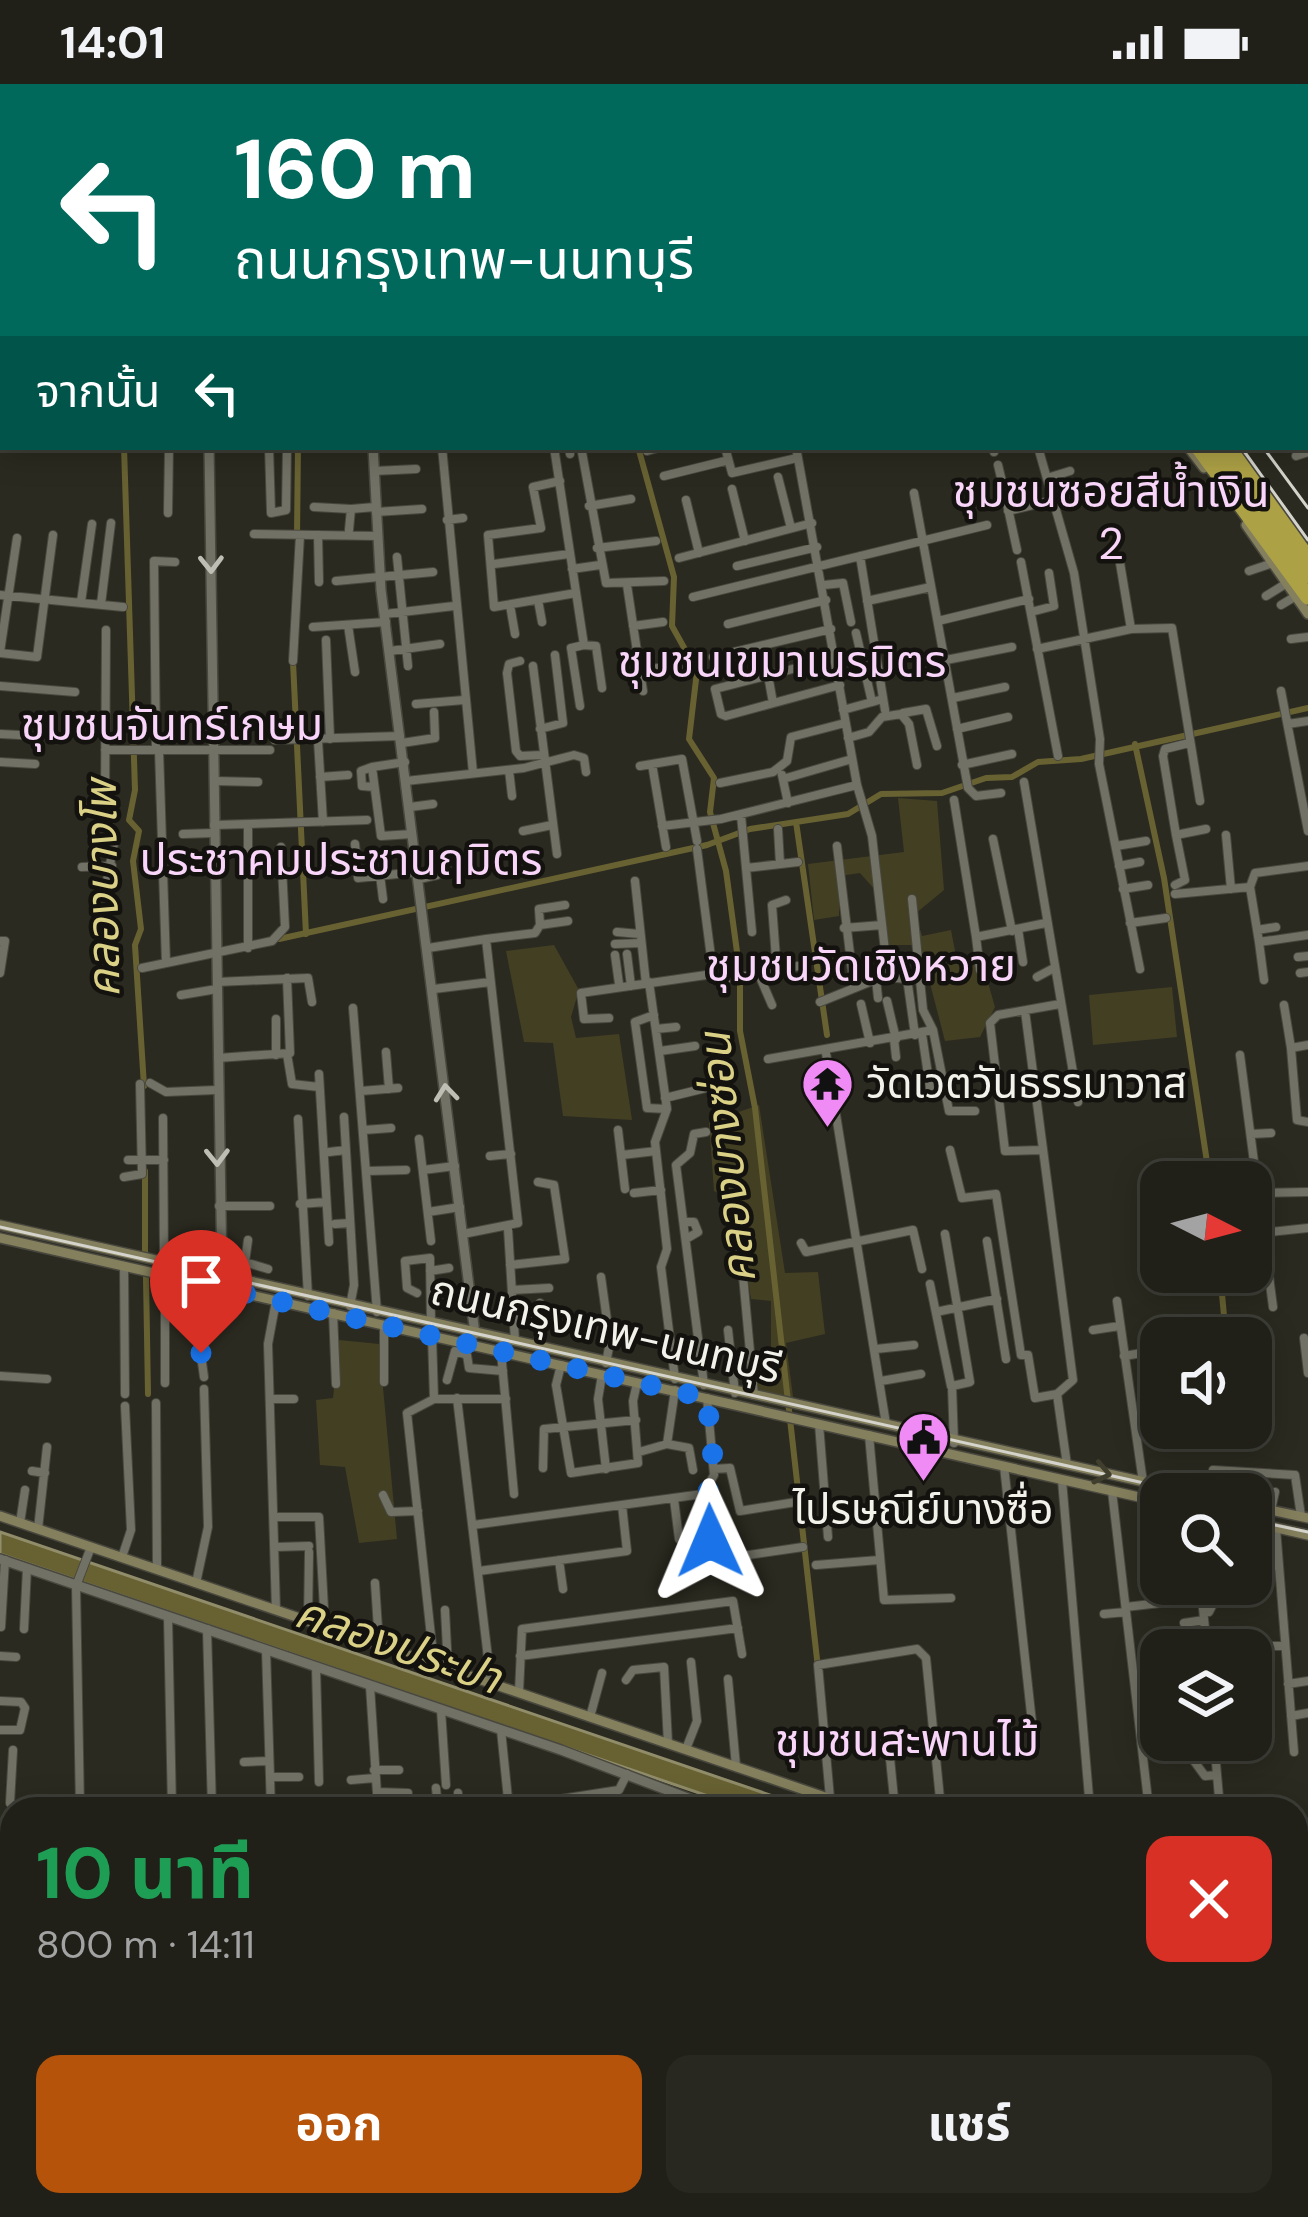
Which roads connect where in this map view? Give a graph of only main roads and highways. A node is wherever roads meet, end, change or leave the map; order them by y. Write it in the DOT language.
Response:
graph roads {
  1 [pos="1190,450"];
  2 [pos="1208,450"];
  3 [pos="1208,450"];
  4 [pos="1230,450"];
  5 [pos="1308,558"];
  6 [pos="1308,577"];
  7 [pos="1302,597"];
  8 [pos="1308,614"];
  9 [pos="0,1225"];
  10 [pos="0,1238"];
  11 [pos="166,1268"];
  12 [pos="431,1330"];
  13 [pos="475,1340"];
  14 [pos="675,1384"];
  15 [pos="1006,1453"];
  16 [pos="1004,1466"];
  17 [pos="1140,1481"];
  18 [pos="1140,1497"];
  19 [pos="1272,1510"];
  20 [pos="0,1516"];
  21 [pos="1304,1517"];
  22 [pos="1272,1527"];
  23 [pos="1308,1535"];
  24 [pos="827,1797"];
  1 -- 7 [label="main road"];
  2 -- 6 [label="highway"];
  3 -- 7 [label="highway"];
  4 -- 5 [label="highway"];
  7 -- 8 [label="main road"];
  9 -- 11 [label="main road, ถนนกรุงเทพ-นนทบุรี"];
  10 -- 11 [label="main road, ถนนกรุงเทพ-นนทบุรี"];
  11 -- 12 [label="main road, ถนนกรุงเทพ-นนทบุรี"];
  11 -- 12 [label="main road, ถนนกรุงเทพ-นนทบุรี"];
  12 -- 13 [label="main road, ถนนกรุงเทพ-นนทบุรี"];
  13 -- 14 [label="main road, ถนนกรุงเทพ-นนทบุรี"];
  13 -- 14 [label="main road, ถนนกรุงเทพ-นนทบุรี"];
  14 -- 15 [label="main road, ถนนกรุงเทพ-นนทบุรี"];
  14 -- 16 [label="main road, ถนนกรุงเทพ-นนทบุรี"];
  15 -- 16 [label="main road"];
  15 -- 17 [label="main road, ถนนกรุงเทพ-นนทบุรี, one-way"];
  16 -- 18 [label="main road, ถนนกรุงเทพ-นนทบุรี"];
  19 -- 21 [label="main road"];
  20 -- 24 [label="main road"];
  22 -- 23 [label="main road"];
}
